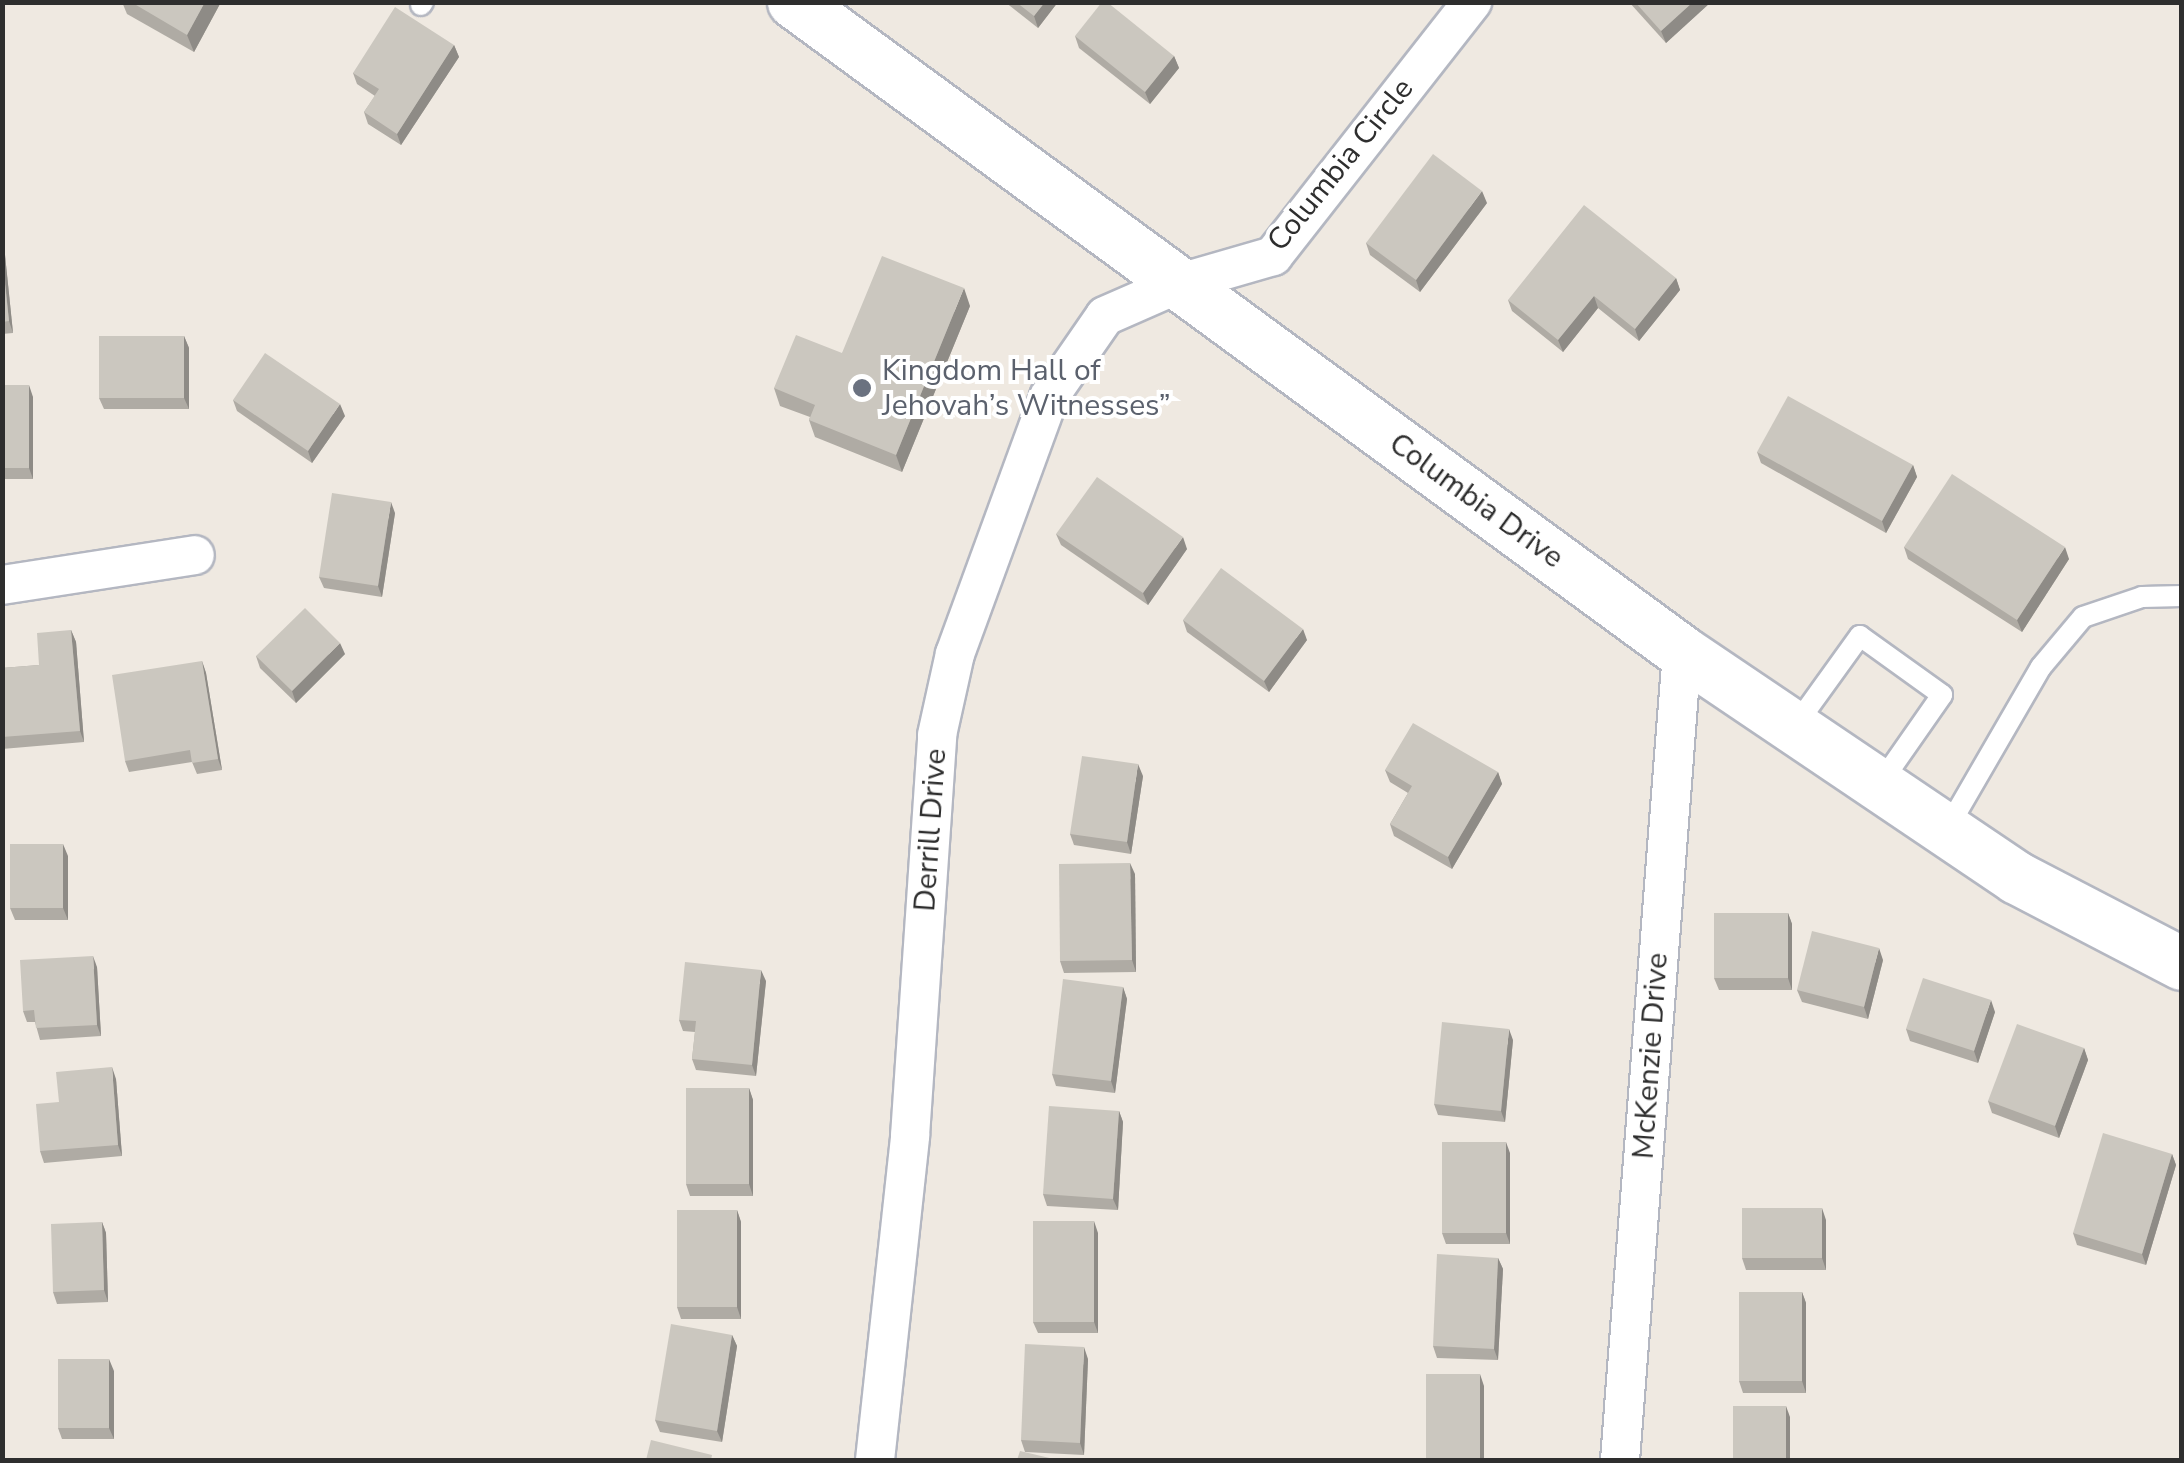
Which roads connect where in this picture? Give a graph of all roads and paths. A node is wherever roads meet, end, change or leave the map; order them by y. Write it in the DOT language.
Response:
graph roads {
  1 [pos="794,2"];
  2 [pos="1472,2"];
  3 [pos="1180,283"];
  4 [pos="194,555"];
  5 [pos="2,586"];
  6 [pos="2182,596"];
  7 [pos="1682,652"];
  8 [pos="1794,728"];
  9 [pos="1879,785"];
  10 [pos="1946,831"];
  11 [pos="2180,960"];
  12 [pos="876,1460"];
  13 [pos="1620,1460"];
  1 -- 3 [label="main road, Columbia Drive"];
  2 -- 3 [label="street, Columbia Circle"];
  3 -- 7 [label="main road, Columbia Drive"];
  3 -- 12 [label="street, Derrill Drive"];
  4 -- 5 [label="street"];
  6 -- 10 [label="lane"];
  7 -- 8 [label="main road, Columbia Drive"];
  7 -- 13 [label="street, McKenzie Drive"];
  8 -- 9 [label="main road, Columbia Drive"];
  8 -- 9 [label="lane"];
  9 -- 10 [label="main road, Columbia Drive"];
  10 -- 11 [label="main road, Columbia Drive"];
}
